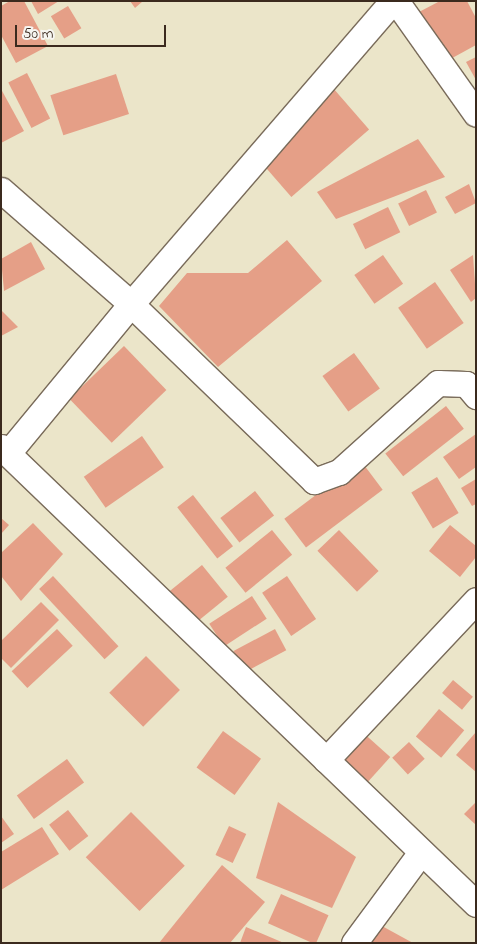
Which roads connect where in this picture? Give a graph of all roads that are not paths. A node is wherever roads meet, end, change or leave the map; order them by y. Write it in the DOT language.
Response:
graph roads {
  1 [pos="395,1"];
  2 [pos="476,114"];
  3 [pos="1,190"];
  4 [pos="131,304"];
  5 [pos="476,396"];
  6 [pos="5,450"];
  7 [pos="476,600"];
  8 [pos="326,760"];
  9 [pos="421,852"];
  10 [pos="476,904"];
  11 [pos="354,943"];
  1 -- 2 [label="street"];
  1 -- 4 [label="street"];
  3 -- 4 [label="street"];
  4 -- 5 [label="street"];
  4 -- 6 [label="street"];
  6 -- 8 [label="street"];
  7 -- 8 [label="street"];
  8 -- 9 [label="street"];
  9 -- 10 [label="street"];
  9 -- 11 [label="street"];
}
